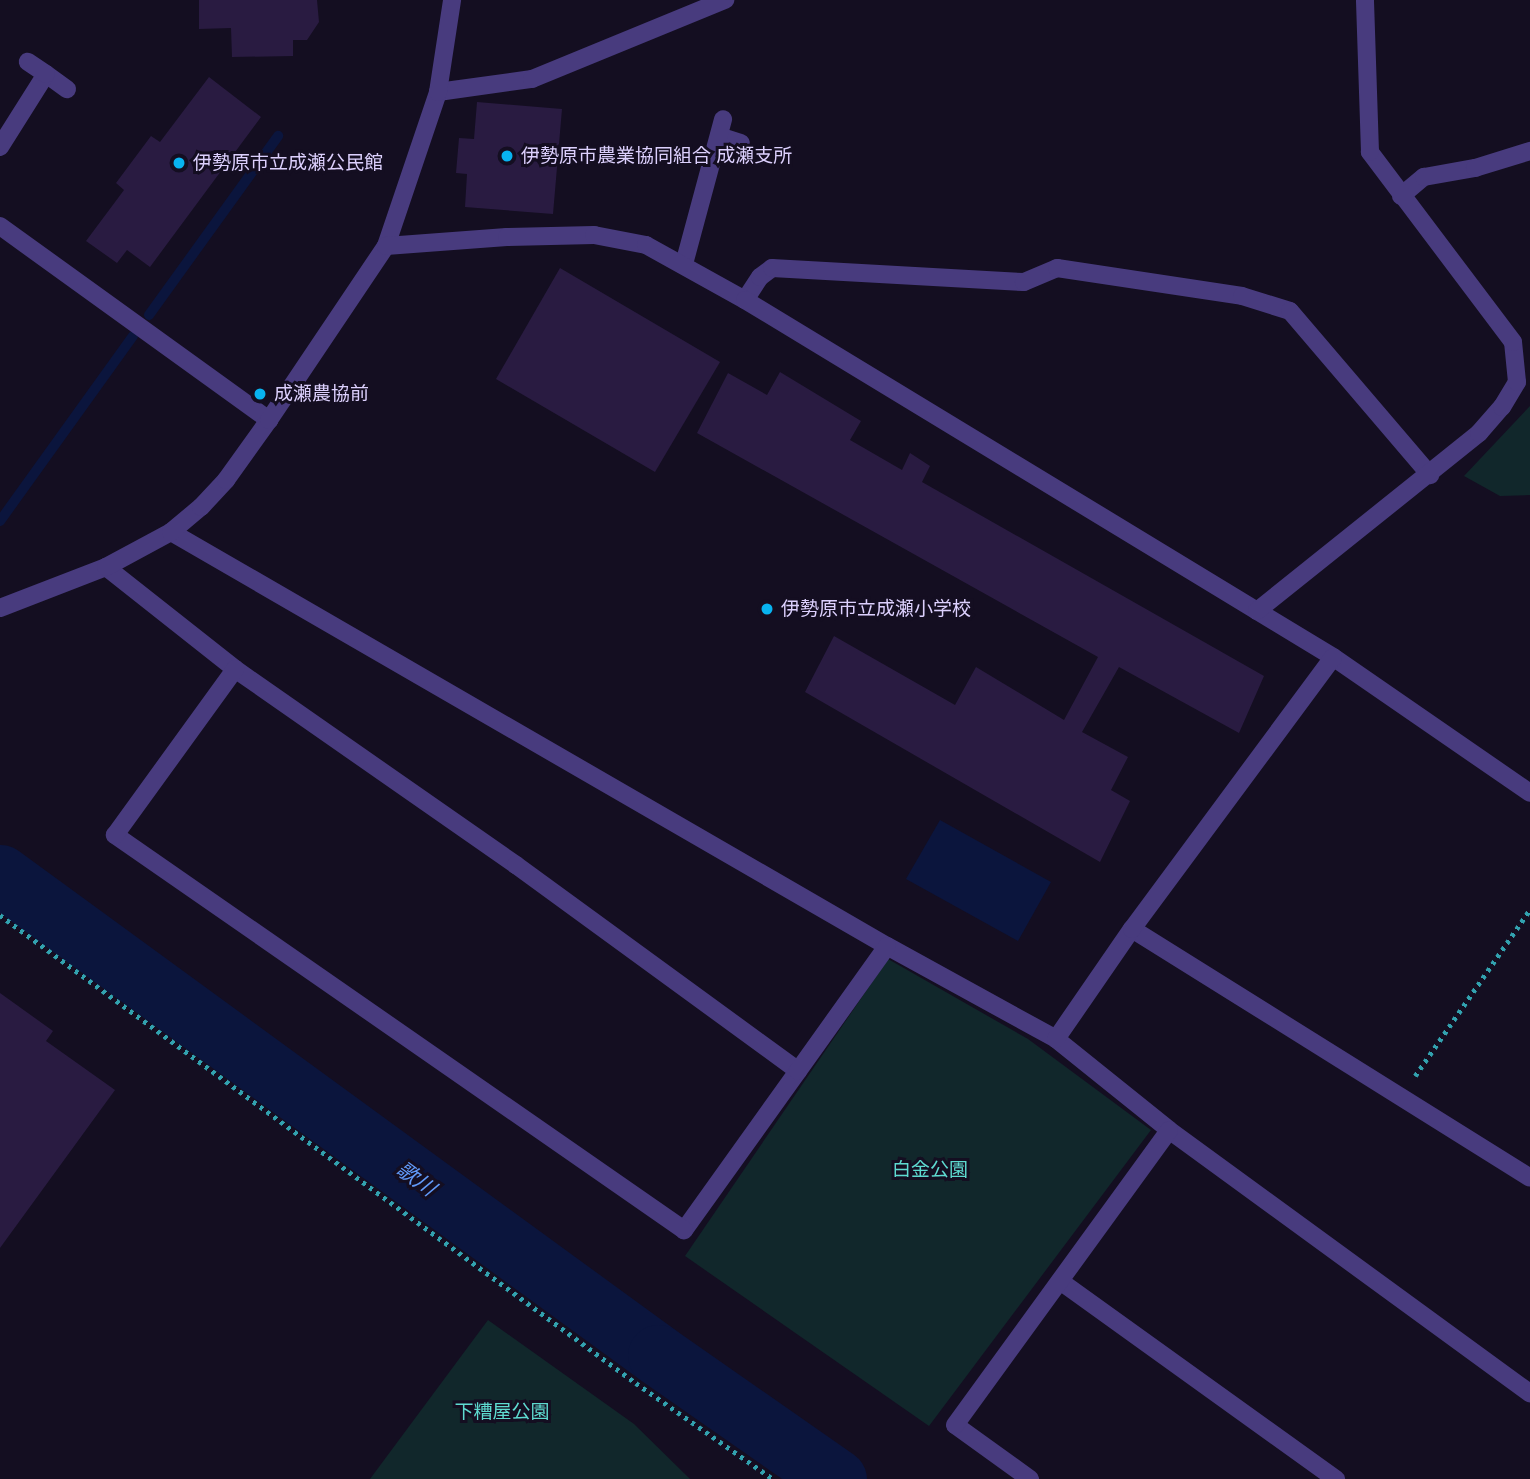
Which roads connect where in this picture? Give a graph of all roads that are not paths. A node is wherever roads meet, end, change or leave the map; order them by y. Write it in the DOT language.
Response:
graph roads {
  1 [pos="453,0"];
  2 [pos="724,0"];
  3 [pos="1365,0"];
  4 [pos="28,62"];
  5 [pos="46,74"];
  6 [pos="67,89"];
  7 [pos="438,92"];
  8 [pos="741,143"];
  9 [pos="0,148"];
  10 [pos="1530,151"];
  11 [pos="1401,196"];
  12 [pos="0,226"];
  13 [pos="386,246"];
  14 [pos="684,264"];
  15 [pos="745,300"];
  16 [pos="1524,382"];
  17 [pos="269,420"];
  18 [pos="1430,475"];
  19 [pos="171,532"];
  20 [pos="106,567"];
  21 [pos="0,608"];
  22 [pos="1257,611"];
  23 [pos="1334,657"];
  24 [pos="235,669"];
  25 [pos="1530,793"];
  26 [pos="1132,929"];
  27 [pos="887,946"];
  28 [pos="1056,1039"];
  29 [pos="798,1070"];
  30 [pos="1169,1130"];
  31 [pos="1530,1178"];
  32 [pos="1060,1281"];
  33 [pos="1530,1393"];
  34 [pos="1030,1479"];
  35 [pos="1336,1479"];
  1 -- 7 [label="street"];
  2 -- 7 [label="street"];
  3 -- 11 [label="street"];
  4 -- 5 [label="street"];
  5 -- 6 [label="street"];
  5 -- 9 [label="street"];
  7 -- 13 [label="street"];
  8 -- 14 [label="street"];
  10 -- 11 [label="street"];
  11 -- 16 [label="street"];
  12 -- 17 [label="street"];
  13 -- 14 [label="street"];
  13 -- 17 [label="street"];
  14 -- 15 [label="street"];
  15 -- 18 [label="street"];
  15 -- 22 [label="street"];
  16 -- 18 [label="street"];
  17 -- 19 [label="street"];
  18 -- 22 [label="street"];
  19 -- 20 [label="street"];
  19 -- 27 [label="street"];
  20 -- 21 [label="street"];
  20 -- 24 [label="street"];
  22 -- 23 [label="street"];
  23 -- 25 [label="street"];
  23 -- 26 [label="street"];
  24 -- 29 [label="street"];
  24 -- 29 [label="street"];
  26 -- 28 [label="street"];
  26 -- 31 [label="street"];
  27 -- 28 [label="street"];
  27 -- 29 [label="street"];
  28 -- 30 [label="street"];
  30 -- 32 [label="street"];
  30 -- 33 [label="street"];
  32 -- 34 [label="street"];
  32 -- 35 [label="street"];
}
